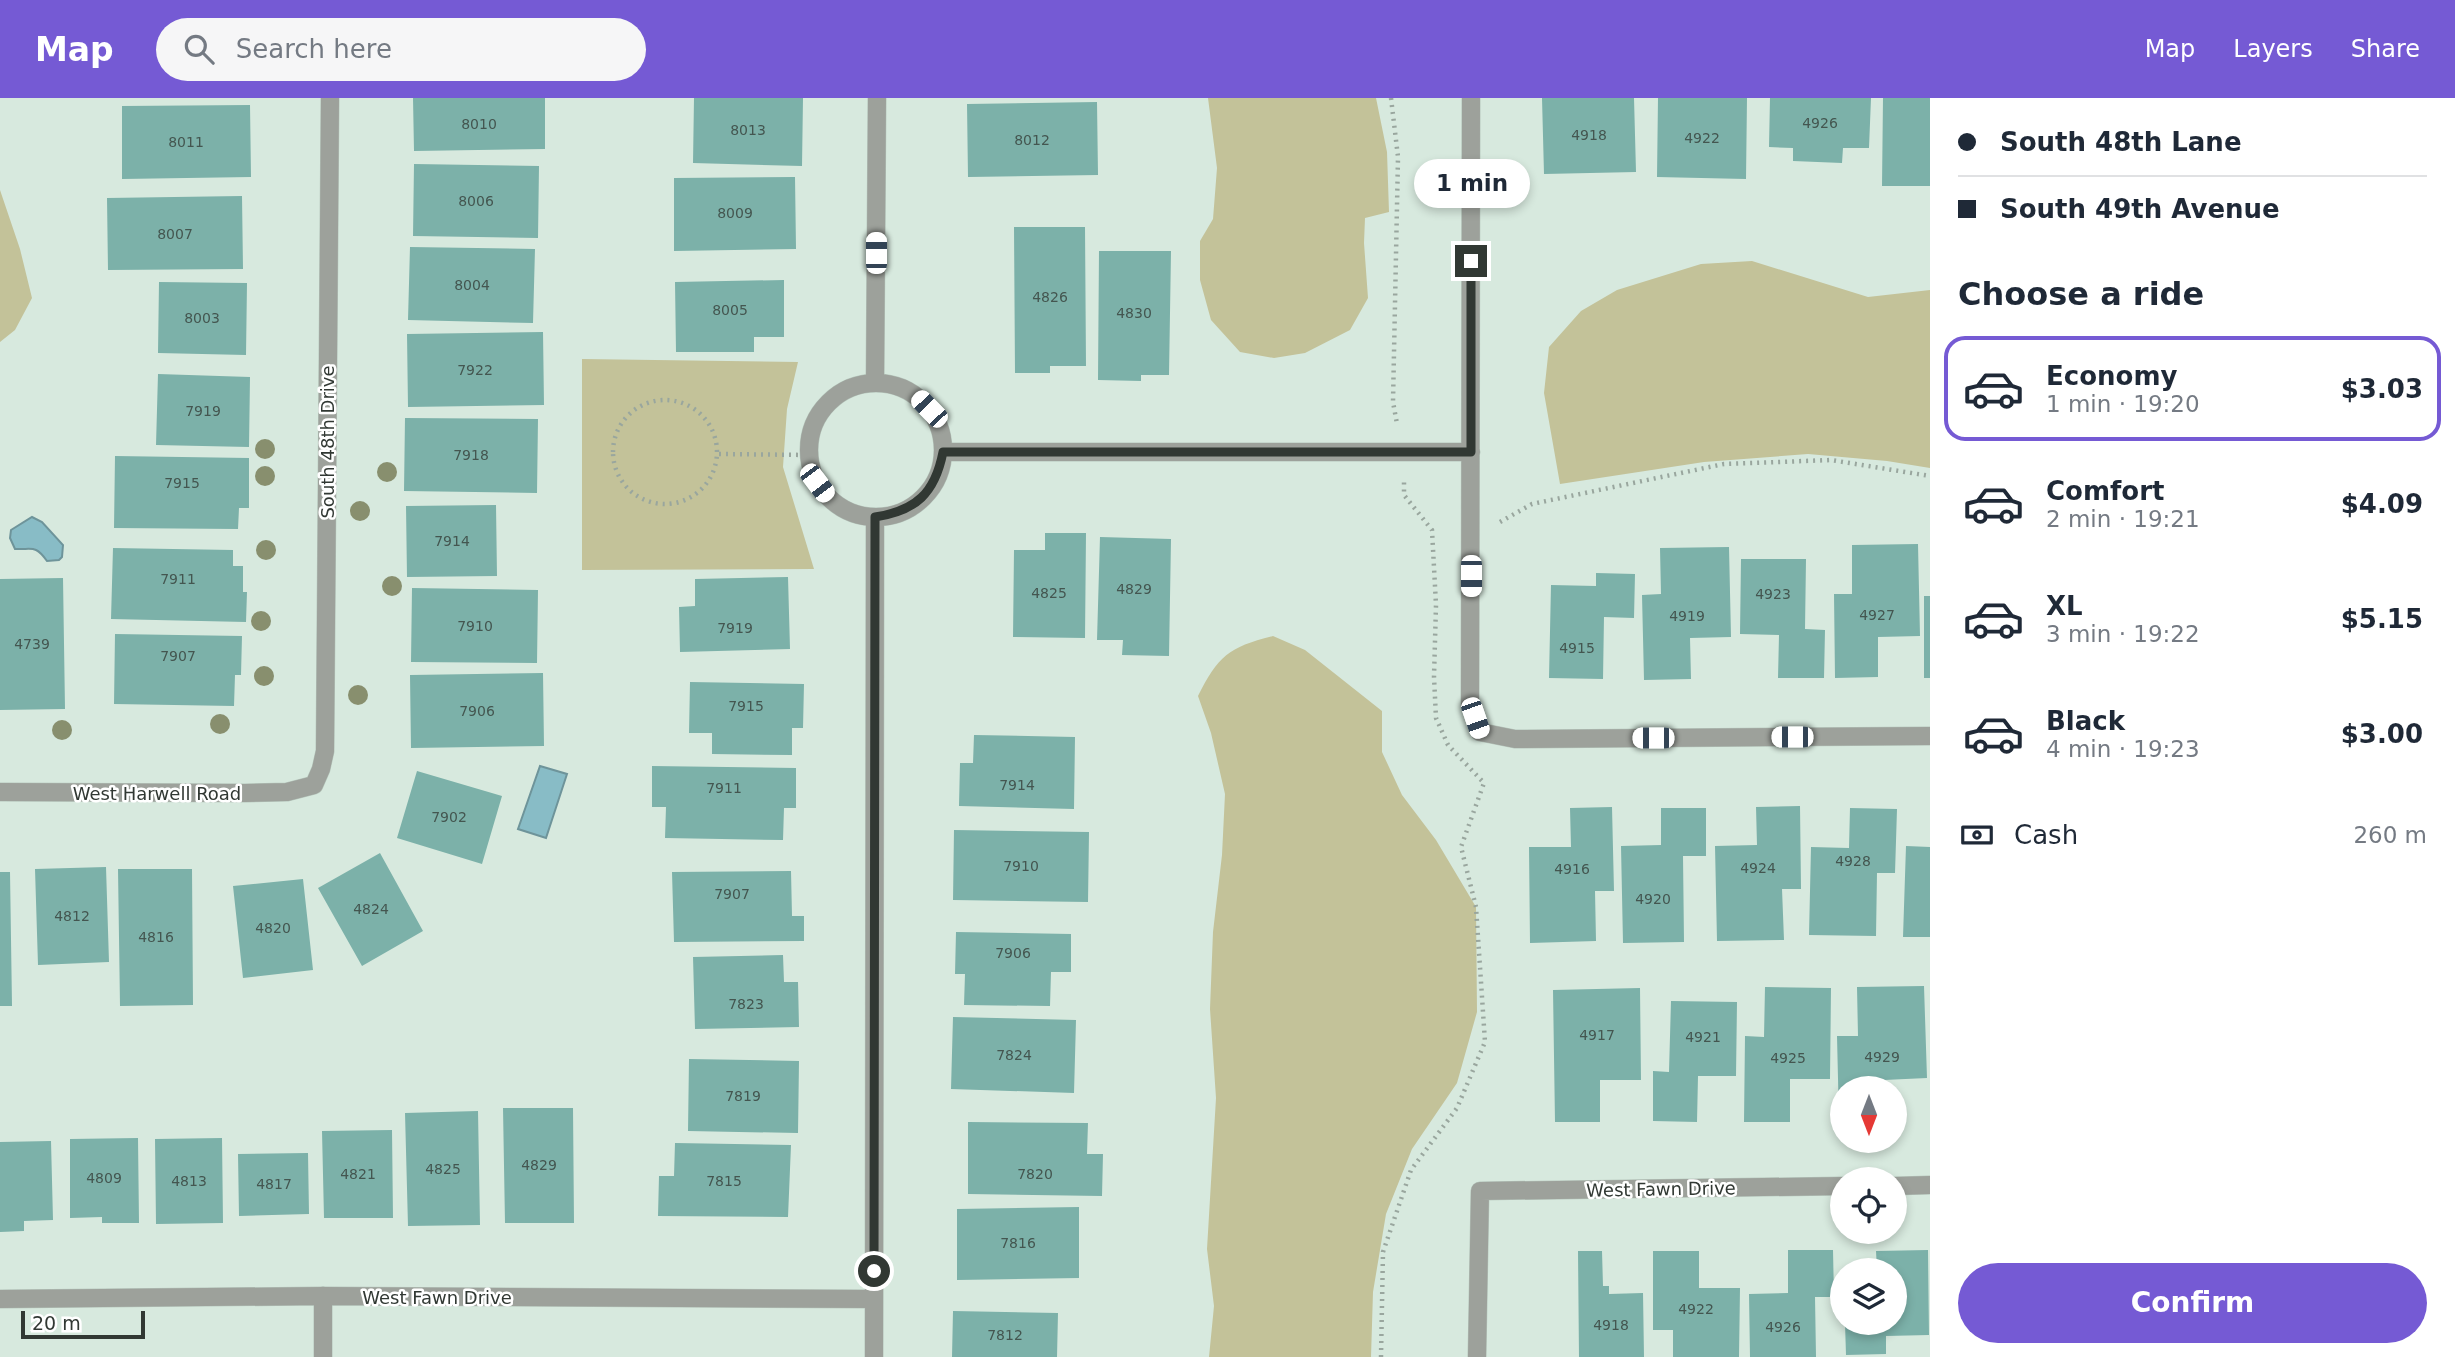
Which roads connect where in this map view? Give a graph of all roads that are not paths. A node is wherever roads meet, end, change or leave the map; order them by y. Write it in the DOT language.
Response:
graph roads {
  1 [pos="330,98"];
  2 [pos="877,98"];
  3 [pos="1471,98"];
  4 [pos="875,383"];
  5 [pos="943,452"];
  6 [pos="1471,452"];
  7 [pos="875,517"];
  8 [pos="1930,736"];
  9 [pos="314,785"];
  10 [pos="0,792"];
  11 [pos="1930,1185"];
  12 [pos="1830,1186"];
  13 [pos="1907,1186"];
  14 [pos="323,1296"];
  15 [pos="0,1299"];
  16 [pos="874,1299"];
  17 [pos="323,1357"];
  18 [pos="874,1357"];
  19 [pos="1478,1357"];
  1 -- 9 [label="street, South 48th Drive"];
  2 -- 4 [label="street"];
  3 -- 6 [label="street"];
  4 -- 5 [label="street"];
  4 -- 7 [label="street"];
  5 -- 6 [label="street"];
  5 -- 7 [label="street"];
  6 -- 8 [label="street"];
  7 -- 16 [label="street"];
  9 -- 10 [label="street, West Harwell Road"];
  11 -- 13 [label="street"];
  12 -- 19 [label="street, West Fawn Drive"];
  14 -- 15 [label="street, West Fawn Drive"];
  14 -- 16 [label="street, West Fawn Drive"];
  14 -- 17 [label="street"];
  16 -- 18 [label="street"];
}
